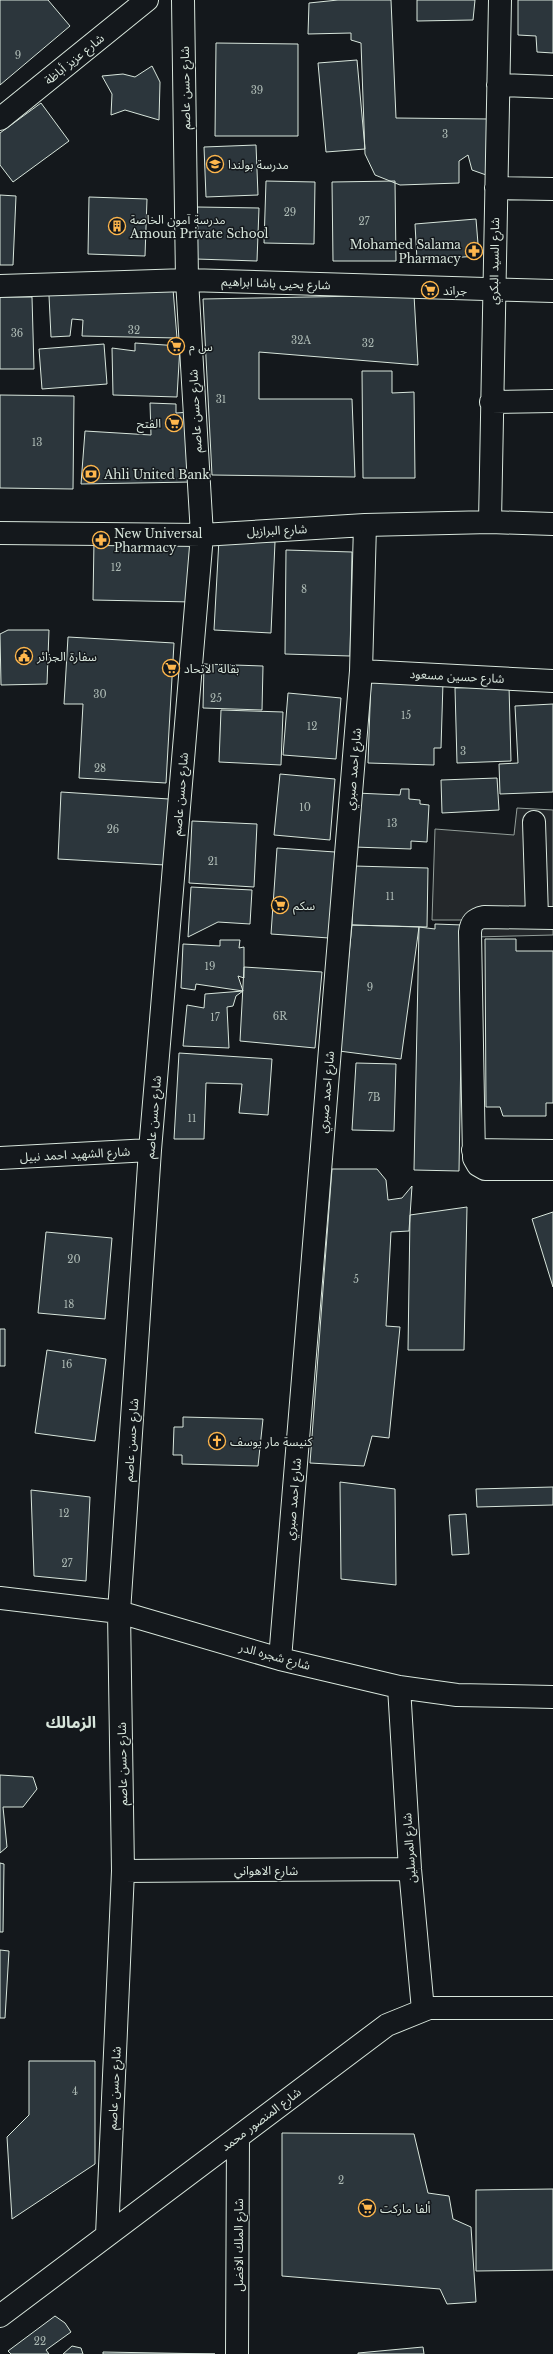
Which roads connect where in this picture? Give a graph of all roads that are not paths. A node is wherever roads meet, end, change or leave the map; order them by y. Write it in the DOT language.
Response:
graph roads {
  1 [pos="147,0"];
  2 [pos="183,0"];
  3 [pos="500,0"];
  4 [pos="498,85"];
  5 [pos="553,87"];
  6 [pos="0,119"];
  7 [pos="496,188"];
  8 [pos="553,189"];
  9 [pos="187,280"];
  10 [pos="0,286"];
  11 [pos="494,291"];
  12 [pos="553,291"];
  13 [pos="553,401"];
  14 [pos="491,402"];
  15 [pos="490,522"];
  16 [pos="553,524"];
  17 [pos="365,525"];
  18 [pos="0,533"];
  19 [pos="202,535"];
  20 [pos="361,671"];
  21 [pos="553,681"];
  22 [pos="534,822"];
  23 [pos="545,918"];
  24 [pos="150,1150"];
  25 [pos="473,1150"];
  26 [pos="553,1151"];
  27 [pos="0,1158"];
  28 [pos="553,1169"];
  29 [pos="0,1598"];
  30 [pos="119,1612"];
  31 [pos="280,1658"];
  32 [pos="399,1687"];
  33 [pos="553,1697"];
  34 [pos="410,1869"];
  35 [pos="123,1870"];
  36 [pos="553,2008"];
  37 [pos="423,2010"];
  38 [pos="238,2137"];
  39 [pos="107,2235"];
  40 [pos="0,2316"];
  41 [pos="237,2354"];
  1 -- 6 [label="street, شارع عزيز أباظة"];
  2 -- 9 [label="street, شارع حسن عاصم"];
  3 -- 4 [label="street, شارع السيد البكري"];
  4 -- 5 [label="street"];
  4 -- 7 [label="street, شارع السيد البكري"];
  7 -- 8 [label="street"];
  7 -- 11 [label="street, شارع السيد البكري"];
  9 -- 10 [label="street, شارع يحيى باشا ابراهيم"];
  9 -- 11 [label="street, شارع يحيى باشا ابراهيم"];
  9 -- 19 [label="street, شارع حسن عاصم"];
  11 -- 12 [label="street, شارع يحيى باشا ابراهيم"];
  11 -- 14 [label="street, شارع السيد البكري"];
  13 -- 14 [label="street"];
  14 -- 15 [label="street, شارع السيد البكري"];
  15 -- 16 [label="street, شارع البرازيل"];
  15 -- 17 [label="street, شارع البرازيل"];
  17 -- 19 [label="street, شارع البرازيل"];
  17 -- 20 [label="street, شارع احمد صبري"];
  18 -- 19 [label="street, شارع البرازيل"];
  19 -- 24 [label="street, شارع حسن عاصم"];
  20 -- 21 [label="street, شارع حسين مسعود"];
  20 -- 31 [label="street, شارع احمد صبري"];
  22 -- 23 [label="street"];
  23 -- 25 [label="street"];
  24 -- 27 [label="street, شارع الشهيد احمد نبيل"];
  24 -- 30 [label="street, شارع حسن عاصم"];
  25 -- 26 [label="street"];
  25 -- 28 [label="street"];
  29 -- 30 [label="street, شارع شجره الدر"];
  30 -- 31 [label="street, شارع شجره الدر"];
  30 -- 35 [label="street, شارع حسن عاصم"];
  31 -- 32 [label="street, شارع شجره الدر"];
  32 -- 33 [label="street, شارع شجره الدر"];
  32 -- 34 [label="street, شارع المرسلين"];
  34 -- 35 [label="street, شارع الاهواني"];
  34 -- 37 [label="street, شارع المرسلين"];
  35 -- 39 [label="street, شارع حسن عاصم"];
  36 -- 37 [label="street, شارع المنصور محمد"];
  37 -- 38 [label="street, شارع المنصور محمد"];
  38 -- 39 [label="street, شارع المنصور محمد"];
  38 -- 41 [label="street, شارع الملك الافضل"];
  39 -- 40 [label="street, شارع المنصور محمد"];
}
